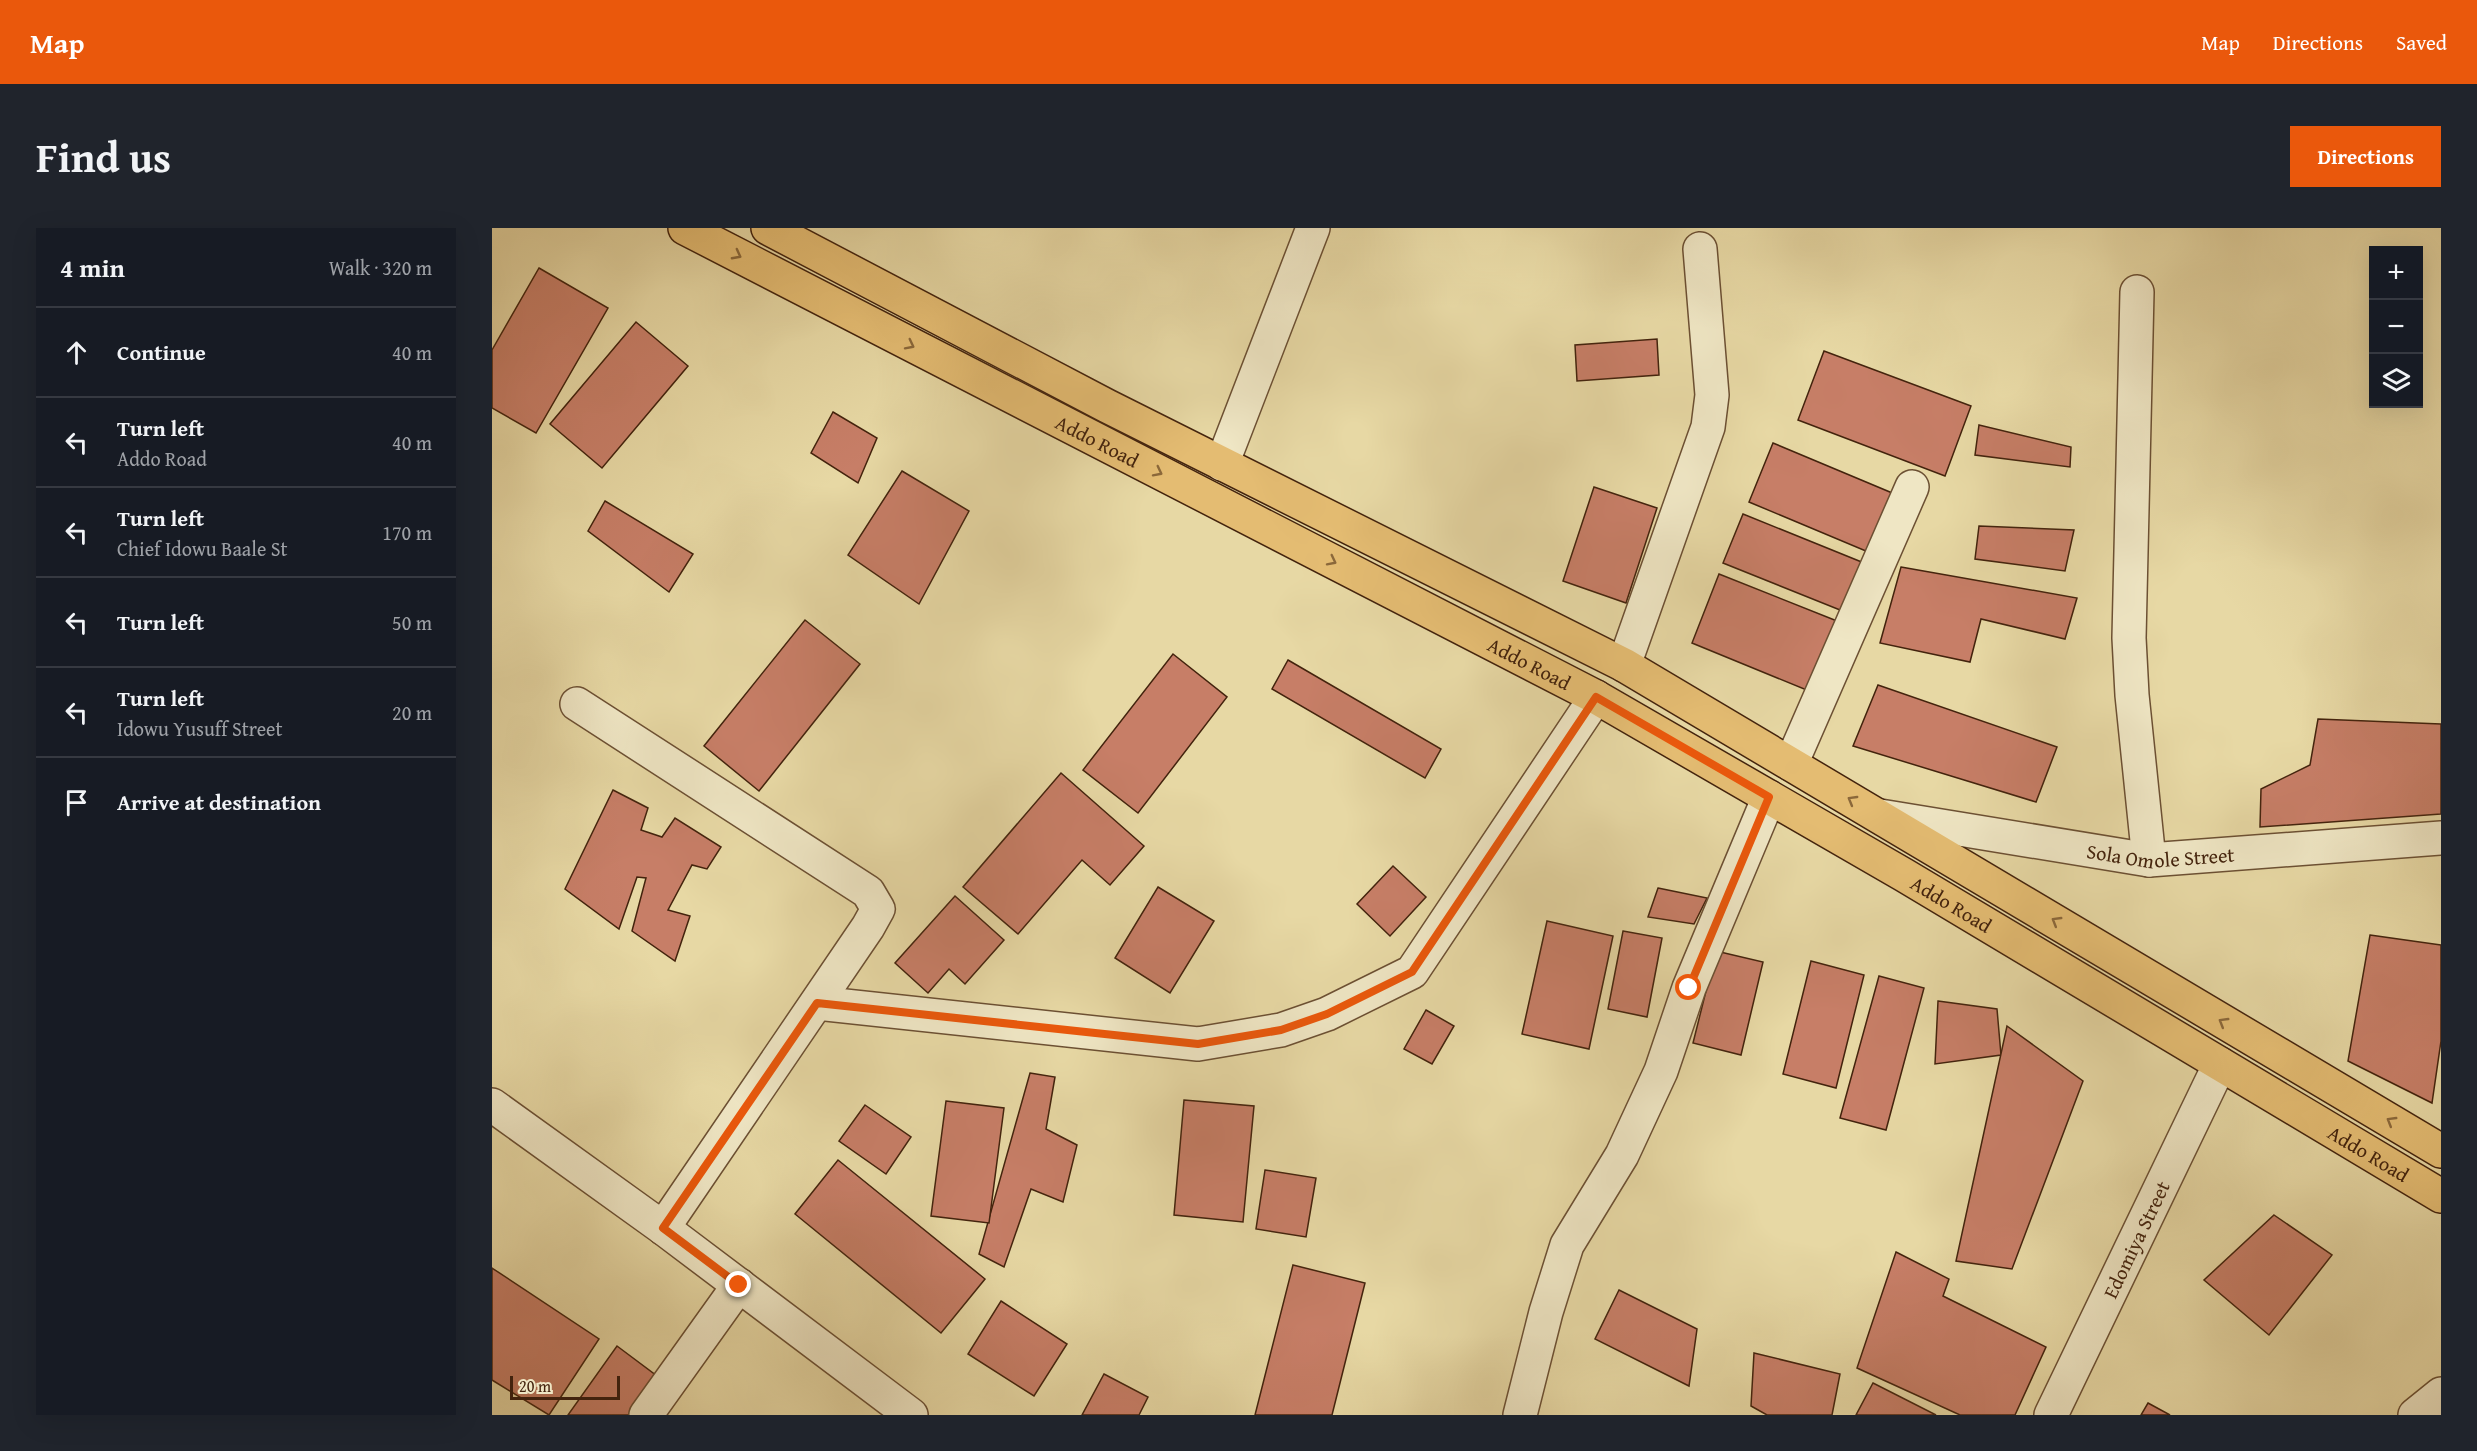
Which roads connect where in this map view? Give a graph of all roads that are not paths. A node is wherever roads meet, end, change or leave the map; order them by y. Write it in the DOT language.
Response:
graph roads {
  1 [pos="685,228"];
  2 [pos="768,228"];
  3 [pos="1313,228"];
  4 [pos="1700,249"];
  5 [pos="2137,292"];
  6 [pos="1222,464"];
  7 [pos="1912,487"];
  8 [pos="1624,665"];
  9 [pos="1596,697"];
  10 [pos="577,704"];
  11 [pos="1791,764"];
  12 [pos="1769,797"];
  13 [pos="1880,816"];
  14 [pos="2441,838"];
  15 [pos="2148,860"];
  16 [pos="817,1003"];
  17 [pos="2220,1064"];
  18 [pos="492,1106"];
  19 [pos="2441,1151"];
  20 [pos="2441,1196"];
  21 [pos="663,1228"];
  22 [pos="739,1285"];
  23 [pos="2441,1394"];
  24 [pos="646,1415"];
  25 [pos="911,1415"];
  26 [pos="1520,1415"];
  27 [pos="2051,1415"];
  28 [pos="2415,1415"];
  1 -- 9 [label="main road, Addo Road, one-way"];
  2 -- 6 [label="main road, Addo Road"];
  3 -- 6 [label="street"];
  4 -- 8 [label="street"];
  5 -- 15 [label="street"];
  6 -- 8 [label="main road, Addo Road"];
  7 -- 11 [label="street"];
  8 -- 11 [label="main road, Addo Road"];
  9 -- 12 [label="main road, Addo Road"];
  9 -- 16 [label="street"];
  10 -- 16 [label="street"];
  13 -- 11 [label="main road, Addo Road, one-way"];
  12 -- 17 [label="main road, Addo Road"];
  12 -- 26 [label="street"];
  13 -- 15 [label="street, Sola Omole Street"];
  19 -- 13 [label="main road, Addo Road, one-way"];
  14 -- 15 [label="street, Sola Omole Street"];
  16 -- 21 [label="street"];
  17 -- 20 [label="main road, Addo Road"];
  17 -- 27 [label="street, Edomiya Street"];
  18 -- 21 [label="street"];
  21 -- 22 [label="street"];
  22 -- 24 [label="street"];
  22 -- 25 [label="street"];
  23 -- 28 [label="street"];
}
